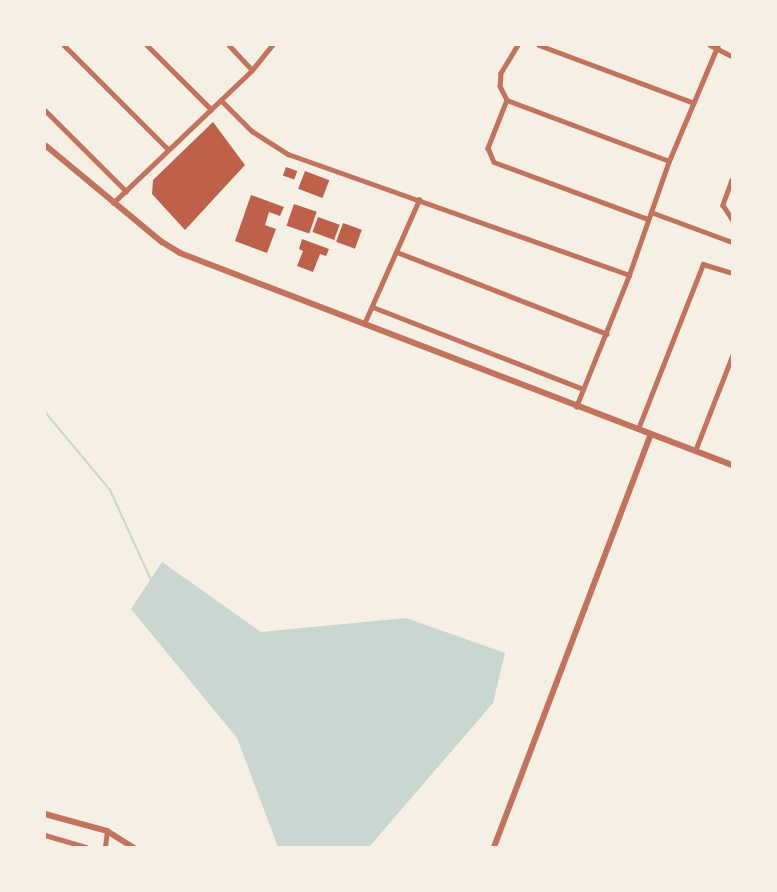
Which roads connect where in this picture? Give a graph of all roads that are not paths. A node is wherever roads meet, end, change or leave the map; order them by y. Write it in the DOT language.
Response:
graph roads {
  1 [pos="64,45"];
  2 [pos="147,45"];
  3 [pos="229,45"];
  4 [pos="272,45"];
  5 [pos="518,45"];
  6 [pos="539,45"];
  7 [pos="710,45"];
  8 [pos="717,48"];
  9 [pos="732,56"];
  10 [pos="252,70"];
  11 [pos="221,100"];
  12 [pos="507,100"];
  13 [pos="694,103"];
  14 [pos="211,109"];
  15 [pos="45,110"];
  16 [pos="45,145"];
  17 [pos="168,149"];
  18 [pos="669,161"];
  19 [pos="732,180"];
  20 [pos="126,190"];
  21 [pos="419,200"];
  22 [pos="113,203"];
  23 [pos="651,212"];
  24 [pos="648,219"];
  25 [pos="732,219"];
  26 [pos="732,242"];
  27 [pos="397,252"];
  28 [pos="732,273"];
  29 [pos="629,275"];
  30 [pos="373,307"];
  31 [pos="364,324"];
  32 [pos="607,334"];
  33 [pos="732,356"];
  34 [pos="583,389"];
  35 [pos="576,407"];
  36 [pos="638,429"];
  37 [pos="651,434"];
  38 [pos="695,452"];
  39 [pos="732,465"];
  40 [pos="45,814"];
  41 [pos="107,831"];
  42 [pos="45,835"];
  43 [pos="86,847"];
  44 [pos="105,847"];
  45 [pos="132,847"];
  46 [pos="494,847"];
  1 -- 17 [label="street"];
  2 -- 14 [label="street"];
  3 -- 10 [label="street"];
  4 -- 10 [label="street"];
  5 -- 12 [label="street"];
  6 -- 13 [label="street"];
  7 -- 8 [label="street"];
  8 -- 9 [label="street"];
  8 -- 13 [label="street"];
  10 -- 11 [label="street"];
  11 -- 14 [label="street"];
  11 -- 21 [label="street"];
  12 -- 18 [label="street"];
  12 -- 24 [label="street"];
  13 -- 18 [label="street"];
  14 -- 17 [label="street"];
  15 -- 20 [label="street"];
  16 -- 22 [label="street"];
  17 -- 20 [label="street"];
  18 -- 23 [label="street"];
  19 -- 25 [label="street"];
  20 -- 22 [label="street"];
  21 -- 27 [label="street"];
  21 -- 29 [label="street"];
  22 -- 31 [label="street"];
  23 -- 24 [label="street"];
  23 -- 26 [label="street"];
  24 -- 29 [label="street"];
  27 -- 30 [label="street"];
  27 -- 32 [label="street"];
  28 -- 36 [label="street"];
  29 -- 32 [label="street"];
  30 -- 31 [label="street"];
  30 -- 34 [label="street"];
  31 -- 35 [label="street"];
  32 -- 34 [label="street"];
  33 -- 38 [label="street"];
  34 -- 35 [label="street"];
  35 -- 36 [label="street"];
  36 -- 37 [label="street"];
  37 -- 38 [label="street"];
  37 -- 46 [label="street"];
  38 -- 39 [label="street"];
  40 -- 41 [label="street"];
  41 -- 44 [label="street"];
  41 -- 45 [label="street"];
  42 -- 43 [label="street"];
}
